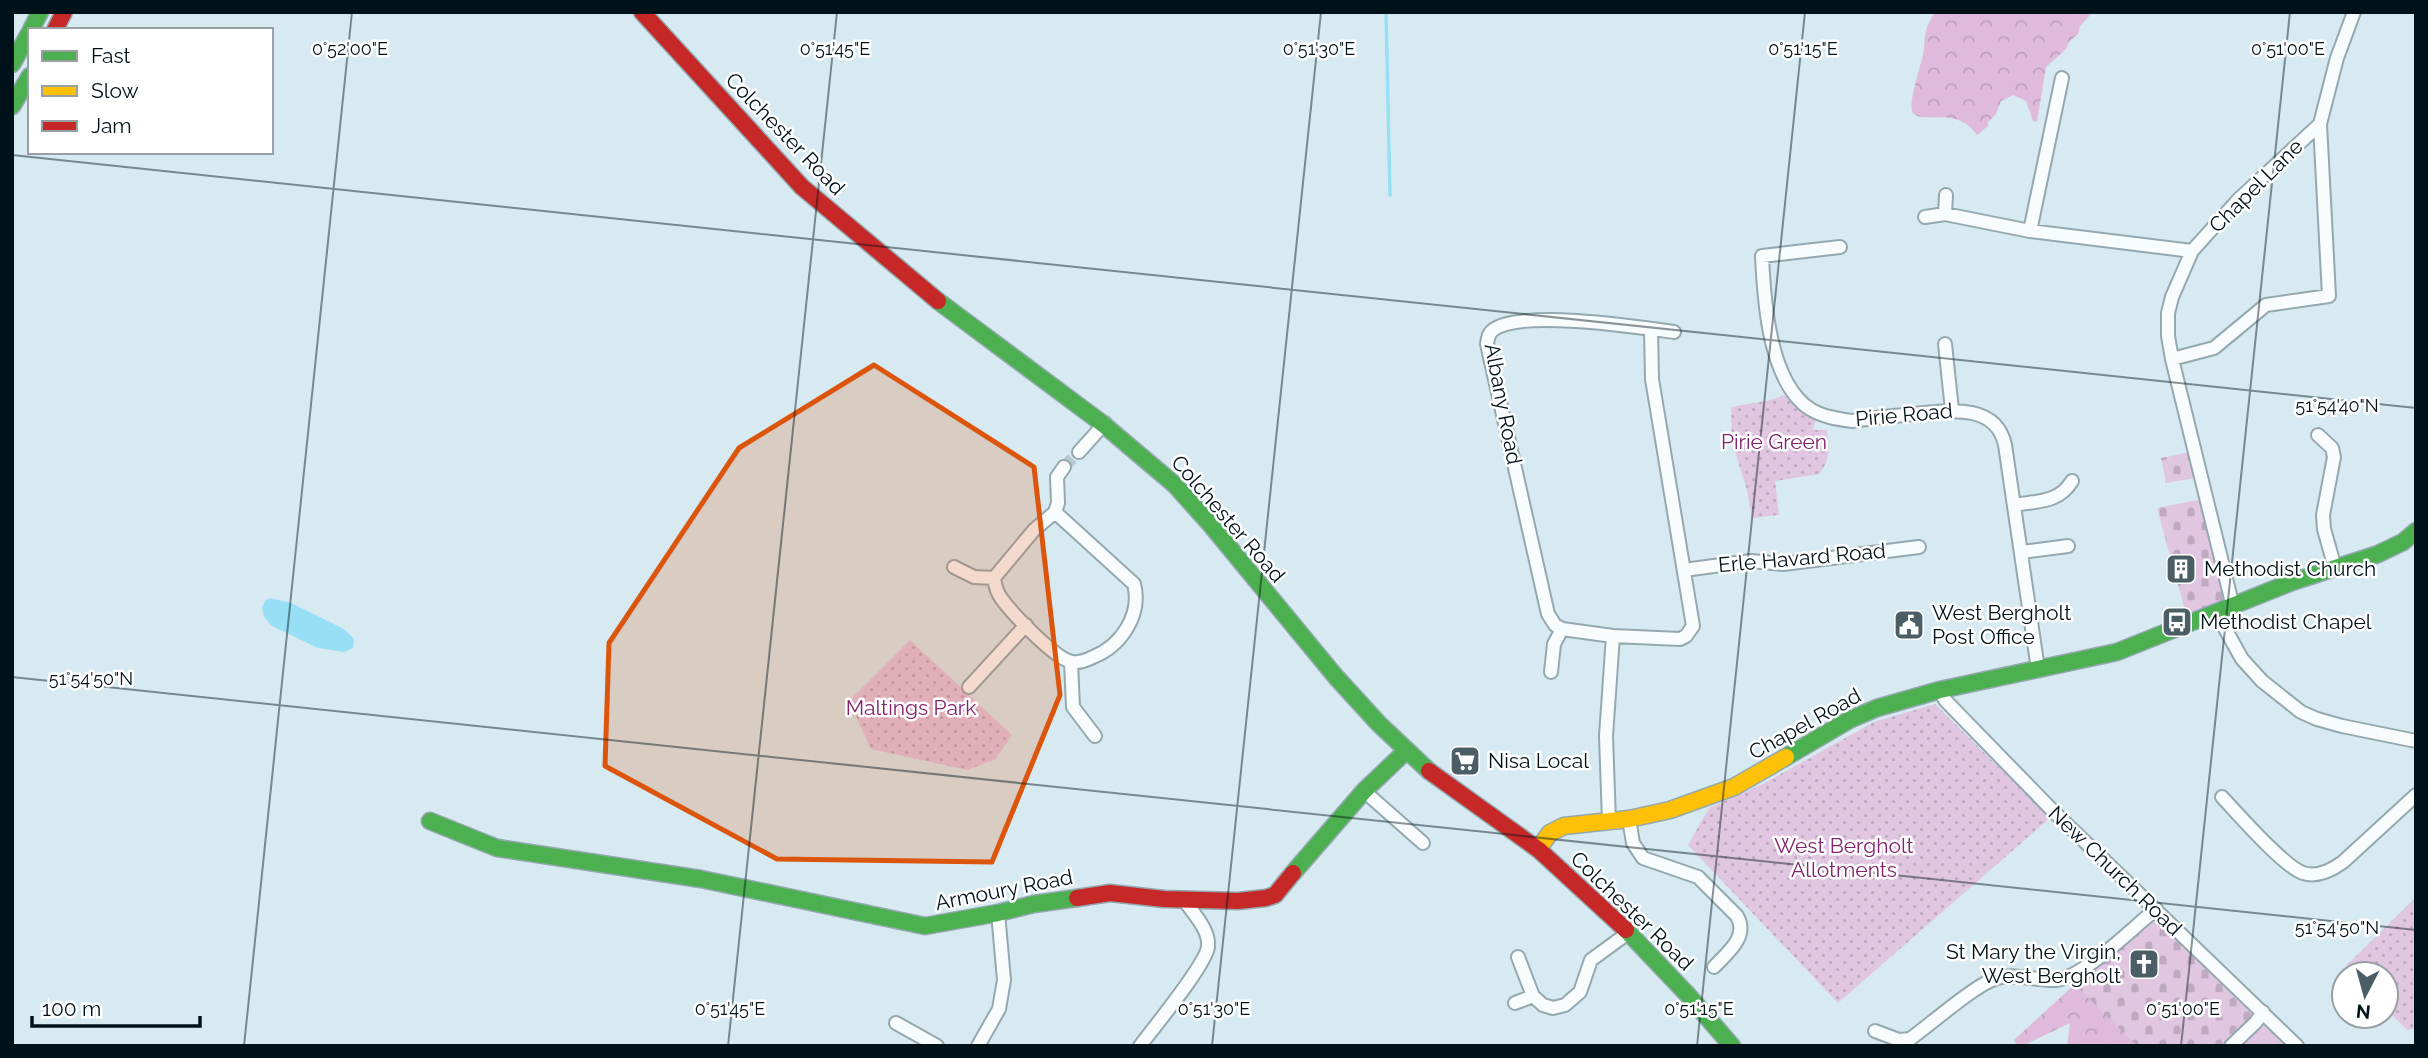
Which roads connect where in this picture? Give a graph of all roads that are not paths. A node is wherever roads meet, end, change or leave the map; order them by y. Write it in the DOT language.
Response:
graph roads {
  1 [pos="40,12"];
  2 [pos="64,12"];
  3 [pos="642,12"];
  4 [pos="2354,12"];
  5 [pos="32,28"];
  6 [pos="56,28"];
  7 [pos="28,35"];
  8 [pos="12,64"];
  9 [pos="2062,78"];
  10 [pos="28,79"];
  11 [pos="12,106"];
  12 [pos="2320,124"];
  13 [pos="1947,195"];
  14 [pos="1945,214"];
  15 [pos="1925,217"];
  16 [pos="2030,231"];
  17 [pos="1840,247"];
  18 [pos="2192,251"];
  19 [pos="1651,329"];
  20 [pos="1674,332"];
  21 [pos="1945,344"];
  22 [pos="2172,359"];
  23 [pos="1952,410"];
  24 [pos="1105,423"];
  25 [pos="2318,435"];
  26 [pos="1079,452"];
  27 [pos="1064,467"];
  28 [pos="2072,481"];
  29 [pos="2014,505"];
  30 [pos="1055,512"];
  31 [pos="2416,531"];
  32 [pos="2068,546"];
  33 [pos="1919,547"];
  34 [pos="2022,552"];
  35 [pos="954,567"];
  36 [pos="2335,568"];
  37 [pos="1684,570"];
  38 [pos="994,578"];
  39 [pos="2232,607"];
  40 [pos="2217,614"];
  41 [pos="1026,625"];
  42 [pos="1562,629"];
  43 [pos="1613,636"];
  44 [pos="1071,662"];
  45 [pos="2038,669"];
  46 [pos="1551,672"];
  47 [pos="969,687"];
  48 [pos="1940,690"];
  49 [pos="1095,736"];
  50 [pos="2416,741"];
  51 [pos="1406,751"];
  52 [pos="1364,791"];
  53 [pos="2416,795"];
  54 [pos="2222,797"];
  55 [pos="1629,819"];
  56 [pos="430,821"];
  57 [pos="1609,821"];
  58 [pos="1423,844"];
  59 [pos="1538,849"];
  60 [pos="1184,900"];
  61 [pos="2156,909"];
  62 [pos="998,913"];
  63 [pos="1628,933"];
  64 [pos="1518,957"];
  65 [pos="1714,967"];
  66 [pos="1533,996"];
  67 [pos="1515,1003"];
  68 [pos="2263,1012"];
  69 [pos="897,1023"];
  70 [pos="1875,1031"];
  71 [pos="1900,1043"];
  72 [pos="937,1046"];
  73 [pos="978,1046"];
  74 [pos="1140,1046"];
  75 [pos="1732,1046"];
  76 [pos="2231,1046"];
  77 [pos="2297,1046"];
  1 -- 5 [label="main road"];
  2 -- 6 [label="main road"];
  3 -- 24 [label="main road, Colchester Road"];
  4 -- 12 [label="street, Chapel Lane"];
  7 -- 8 [label="main road"];
  9 -- 16 [label="street"];
  10 -- 11 [label="main road"];
  12 -- 18 [label="street, Chapel Lane"];
  12 -- 22 [label="street"];
  13 -- 14 [label="street"];
  14 -- 15 [label="street"];
  14 -- 16 [label="street"];
  16 -- 18 [label="street"];
  17 -- 23 [label="street, Pirie Road"];
  18 -- 22 [label="street, Chapel Lane"];
  19 -- 20 [label="street, Albany Road"];
  19 -- 37 [label="street"];
  19 -- 42 [label="street, Albany Road"];
  21 -- 23 [label="street"];
  22 -- 39 [label="street, Chapel Lane"];
  23 -- 29 [label="street, Pirie Road"];
  24 -- 26 [label="street"];
  24 -- 51 [label="main road, Colchester Road"];
  25 -- 36 [label="street"];
  27 -- 30 [label="street"];
  28 -- 29 [label="street"];
  29 -- 34 [label="street, Pirie Road"];
  30 -- 38 [label="street"];
  30 -- 44 [label="street"];
  31 -- 36 [label="main road, Chapel Road"];
  32 -- 34 [label="street"];
  33 -- 37 [label="street, Erle Havard Road"];
  34 -- 45 [label="street, Pirie Road"];
  35 -- 38 [label="street"];
  36 -- 39 [label="main road, Chapel Road"];
  37 -- 43 [label="street"];
  38 -- 41 [label="street"];
  39 -- 40 [label="main road, Chapel Road"];
  40 -- 45 [label="main road, Chapel Road"];
  40 -- 50 [label="street"];
  41 -- 44 [label="street"];
  41 -- 47 [label="street"];
  42 -- 43 [label="street"];
  42 -- 46 [label="street"];
  43 -- 57 [label="street"];
  44 -- 49 [label="street"];
  45 -- 48 [label="main road, Chapel Road"];
  48 -- 55 [label="main road, Chapel Road"];
  48 -- 61 [label="street, New Church Road"];
  51 -- 52 [label="main road, Armoury Road"];
  51 -- 59 [label="main road, Colchester Road"];
  52 -- 58 [label="street"];
  52 -- 60 [label="main road, Armoury Road"];
  53 -- 54 [label="street"];
  55 -- 57 [label="main road, Chapel Road"];
  55 -- 65 [label="street"];
  56 -- 62 [label="main road, Armoury Road"];
  57 -- 59 [label="main road, Chapel Road"];
  59 -- 63 [label="main road, Colchester Road"];
  60 -- 62 [label="main road, Armoury Road"];
  60 -- 74 [label="street"];
  61 -- 68 [label="street, New Church Road"];
  61 -- 71 [label="street"];
  62 -- 73 [label="street"];
  63 -- 66 [label="street"];
  63 -- 75 [label="main road, Colchester Road"];
  64 -- 66 [label="street"];
  66 -- 67 [label="street"];
  68 -- 76 [label="street"];
  68 -- 77 [label="street, New Church Road"];
  69 -- 72 [label="street"];
  70 -- 71 [label="street"];
}
